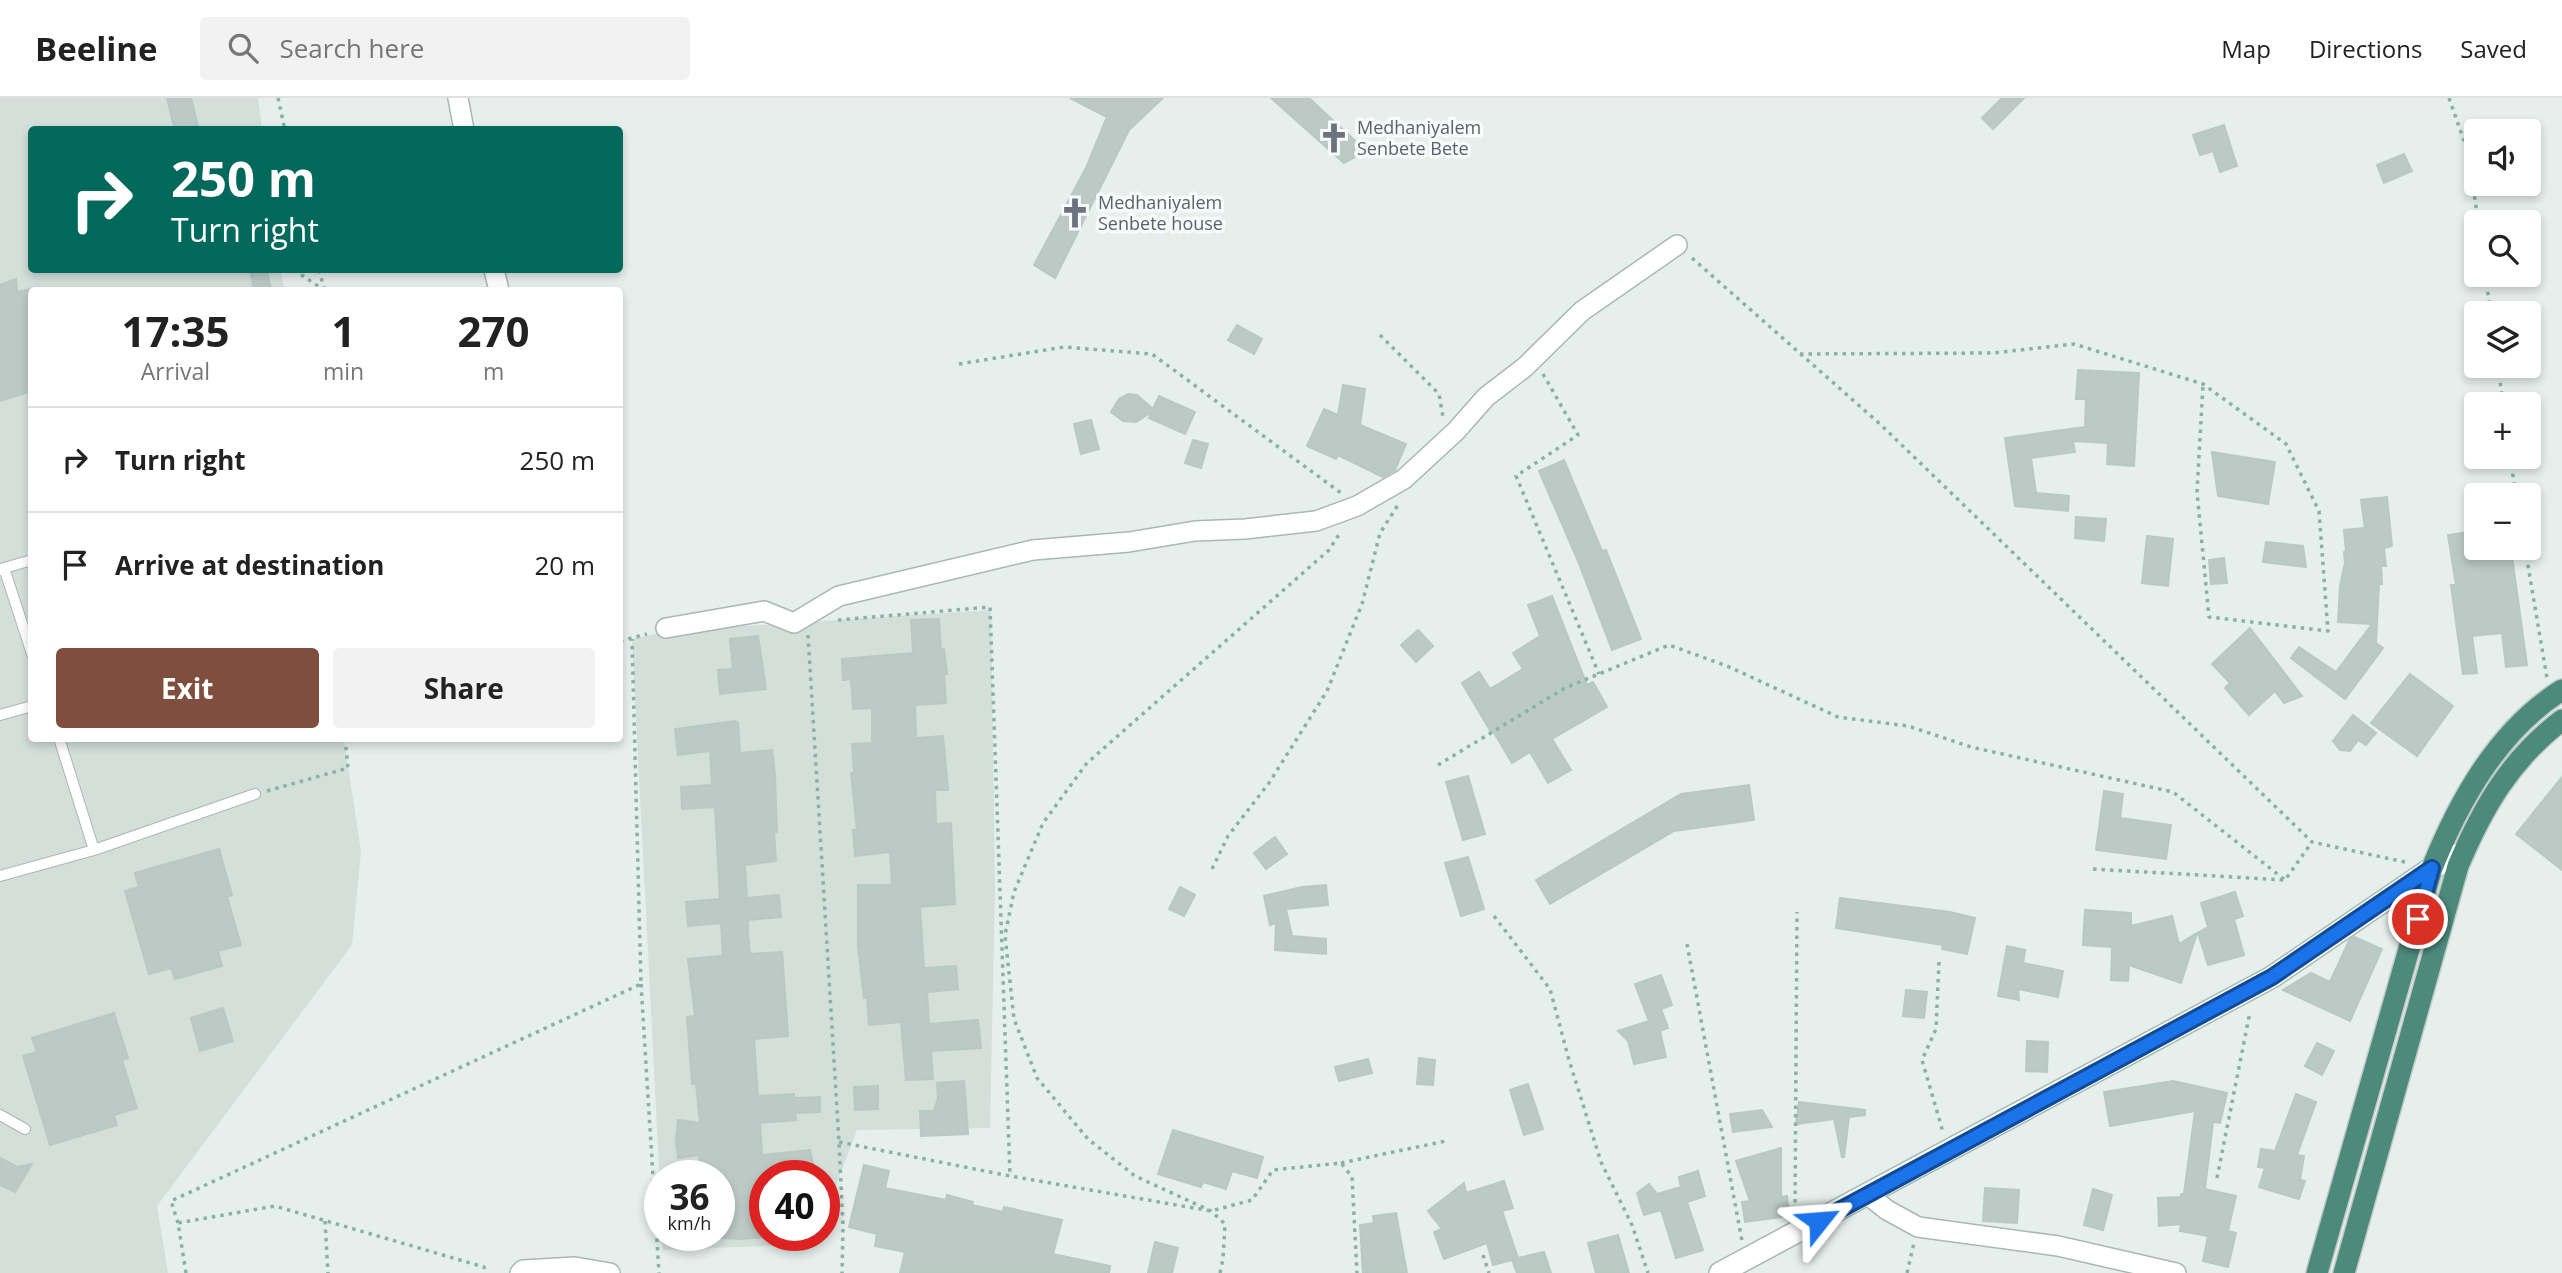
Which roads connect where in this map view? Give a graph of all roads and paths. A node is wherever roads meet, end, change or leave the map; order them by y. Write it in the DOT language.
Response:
graph roads {
  1 [pos="278,98"];
  2 [pos="458,98"];
  3 [pos="2449,98"];
  4 [pos="284,126"];
  5 [pos="463,126"];
  6 [pos="2476,210"];
  7 [pos="1677,244"];
  8 [pos="298,273"];
  9 [pos="320,287"];
  10 [pos="1380,335"];
  11 [pos="1800,354"];
  12 [pos="1534,359"];
  13 [pos="959,364"];
  14 [pos="2203,384"];
  15 [pos="1446,440"];
  16 [pos="1401,500"];
  17 [pos="1357,506"];
  18 [pos="2528,560"];
  19 [pos="28,561"];
  20 [pos="2,569"];
  21 [pos="833,620"];
  22 [pos="807,622"];
  23 [pos="666,628"];
  24 [pos="632,639"];
  25 [pos="623,640"];
  26 [pos="28,643"];
  27 [pos="1599,674"];
  28 [pos="2556,694"];
  29 [pos="28,707"];
  30 [pos="0,715"];
  31 [pos="2562,720"];
  32 [pos="60,742"];
  33 [pos="345,742"];
  34 [pos="1438,765"];
  35 [pos="255,794"];
  36 [pos="2312,842"];
  37 [pos="94,850"];
  38 [pos="2464,852"];
  39 [pos="2432,868"];
  40 [pos="1212,869"];
  41 [pos="2093,869"];
  42 [pos="0,876"];
  43 [pos="2285,880"];
  44 [pos="1797,912"];
  45 [pos="1494,916"];
  46 [pos="1687,944"];
  47 [pos="1939,962"];
  48 [pos="641,984"];
  49 [pos="2255,986"];
  50 [pos="0,1115"];
  51 [pos="24,1129"];
  52 [pos="1446,1141"];
  53 [pos="839,1142"];
  54 [pos="1948,1152"];
  55 [pos="1341,1163"];
  56 [pos="1010,1176"];
  57 [pos="2217,1178"];
  58 [pos="1868,1195"];
  59 [pos="1212,1211"];
  60 [pos="325,1221"];
  61 [pos="178,1223"];
  62 [pos="1918,1227"];
  63 [pos="1794,1234"];
  64 [pos="1483,1255"];
  65 [pos="1745,1260"];
  66 [pos="186,1273"];
  67 [pos="328,1273"];
  68 [pos="485,1273"];
  69 [pos="520,1273"];
  70 [pos="610,1273"];
  71 [pos="659,1273"];
  72 [pos="842,1273"];
  73 [pos="1220,1273"];
  74 [pos="1357,1273"];
  75 [pos="1489,1273"];
  76 [pos="1648,1273"];
  77 [pos="1720,1273"];
  78 [pos="1907,1273"];
  79 [pos="2176,1273"];
  80 [pos="2317,1273"];
  81 [pos="2344,1273"];
  1 -- 4 [label="path"];
  2 -- 5 [label="street"];
  3 -- 6 [label="path"];
  7 -- 11 [label="path"];
  7 -- 12 [label="street"];
  8 -- 9 [label="path"];
  10 -- 15 [label="path"];
  11 -- 14 [label="path"];
  11 -- 36 [label="path"];
  12 -- 15 [label="street"];
  12 -- 27 [label="path"];
  13 -- 17 [label="path"];
  14 -- 14 [label="path"];
  15 -- 17 [label="street"];
  16 -- 40 [label="path"];
  17 -- 23 [label="street"];
  17 -- 59 [label="path"];
  18 -- 28 [label="path"];
  19 -- 20 [label="lane"];
  20 -- 26 [label="lane"];
  21 -- 56 [label="path"];
  22 -- 53 [label="path"];
  23 -- 24 [label="path"];
  24 -- 25 [label="path"];
  24 -- 48 [label="path"];
  27 -- 34 [label="path"];
  27 -- 43 [label="path"];
  28 -- 39 [label="highway"];
  29 -- 30 [label="lane"];
  31 -- 38 [label="highway"];
  32 -- 37 [label="lane"];
  33 -- 35 [label="path"];
  35 -- 37 [label="lane"];
  36 -- 39 [label="path"];
  36 -- 43 [label="path"];
  37 -- 42 [label="lane"];
  38 -- 39 [label="street"];
  38 -- 81 [label="highway"];
  39 -- 49 [label="street"];
  39 -- 80 [label="highway"];
  41 -- 43 [label="path"];
  44 -- 63 [label="path"];
  45 -- 76 [label="path"];
  46 -- 65 [label="path"];
  47 -- 54 [label="path"];
  48 -- 61 [label="path"];
  48 -- 71 [label="path"];
  49 -- 54 [label="street"];
  49 -- 57 [label="path"];
  50 -- 51 [label="lane"];
  52 -- 55 [label="path"];
  53 -- 56 [label="path"];
  53 -- 72 [label="path"];
  54 -- 58 [label="street"];
  55 -- 59 [label="path"];
  55 -- 74 [label="path"];
  56 -- 59 [label="path"];
  58 -- 62 [label="street"];
  58 -- 63 [label="street"];
  59 -- 73 [label="path"];
  60 -- 61 [label="path"];
  60 -- 67 [label="path"];
  60 -- 68 [label="path"];
  61 -- 66 [label="path"];
  62 -- 78 [label="path"];
  62 -- 79 [label="street"];
  63 -- 65 [label="street"];
  64 -- 75 [label="path"];
  65 -- 77 [label="street"];
  69 -- 70 [label="street"];
}
